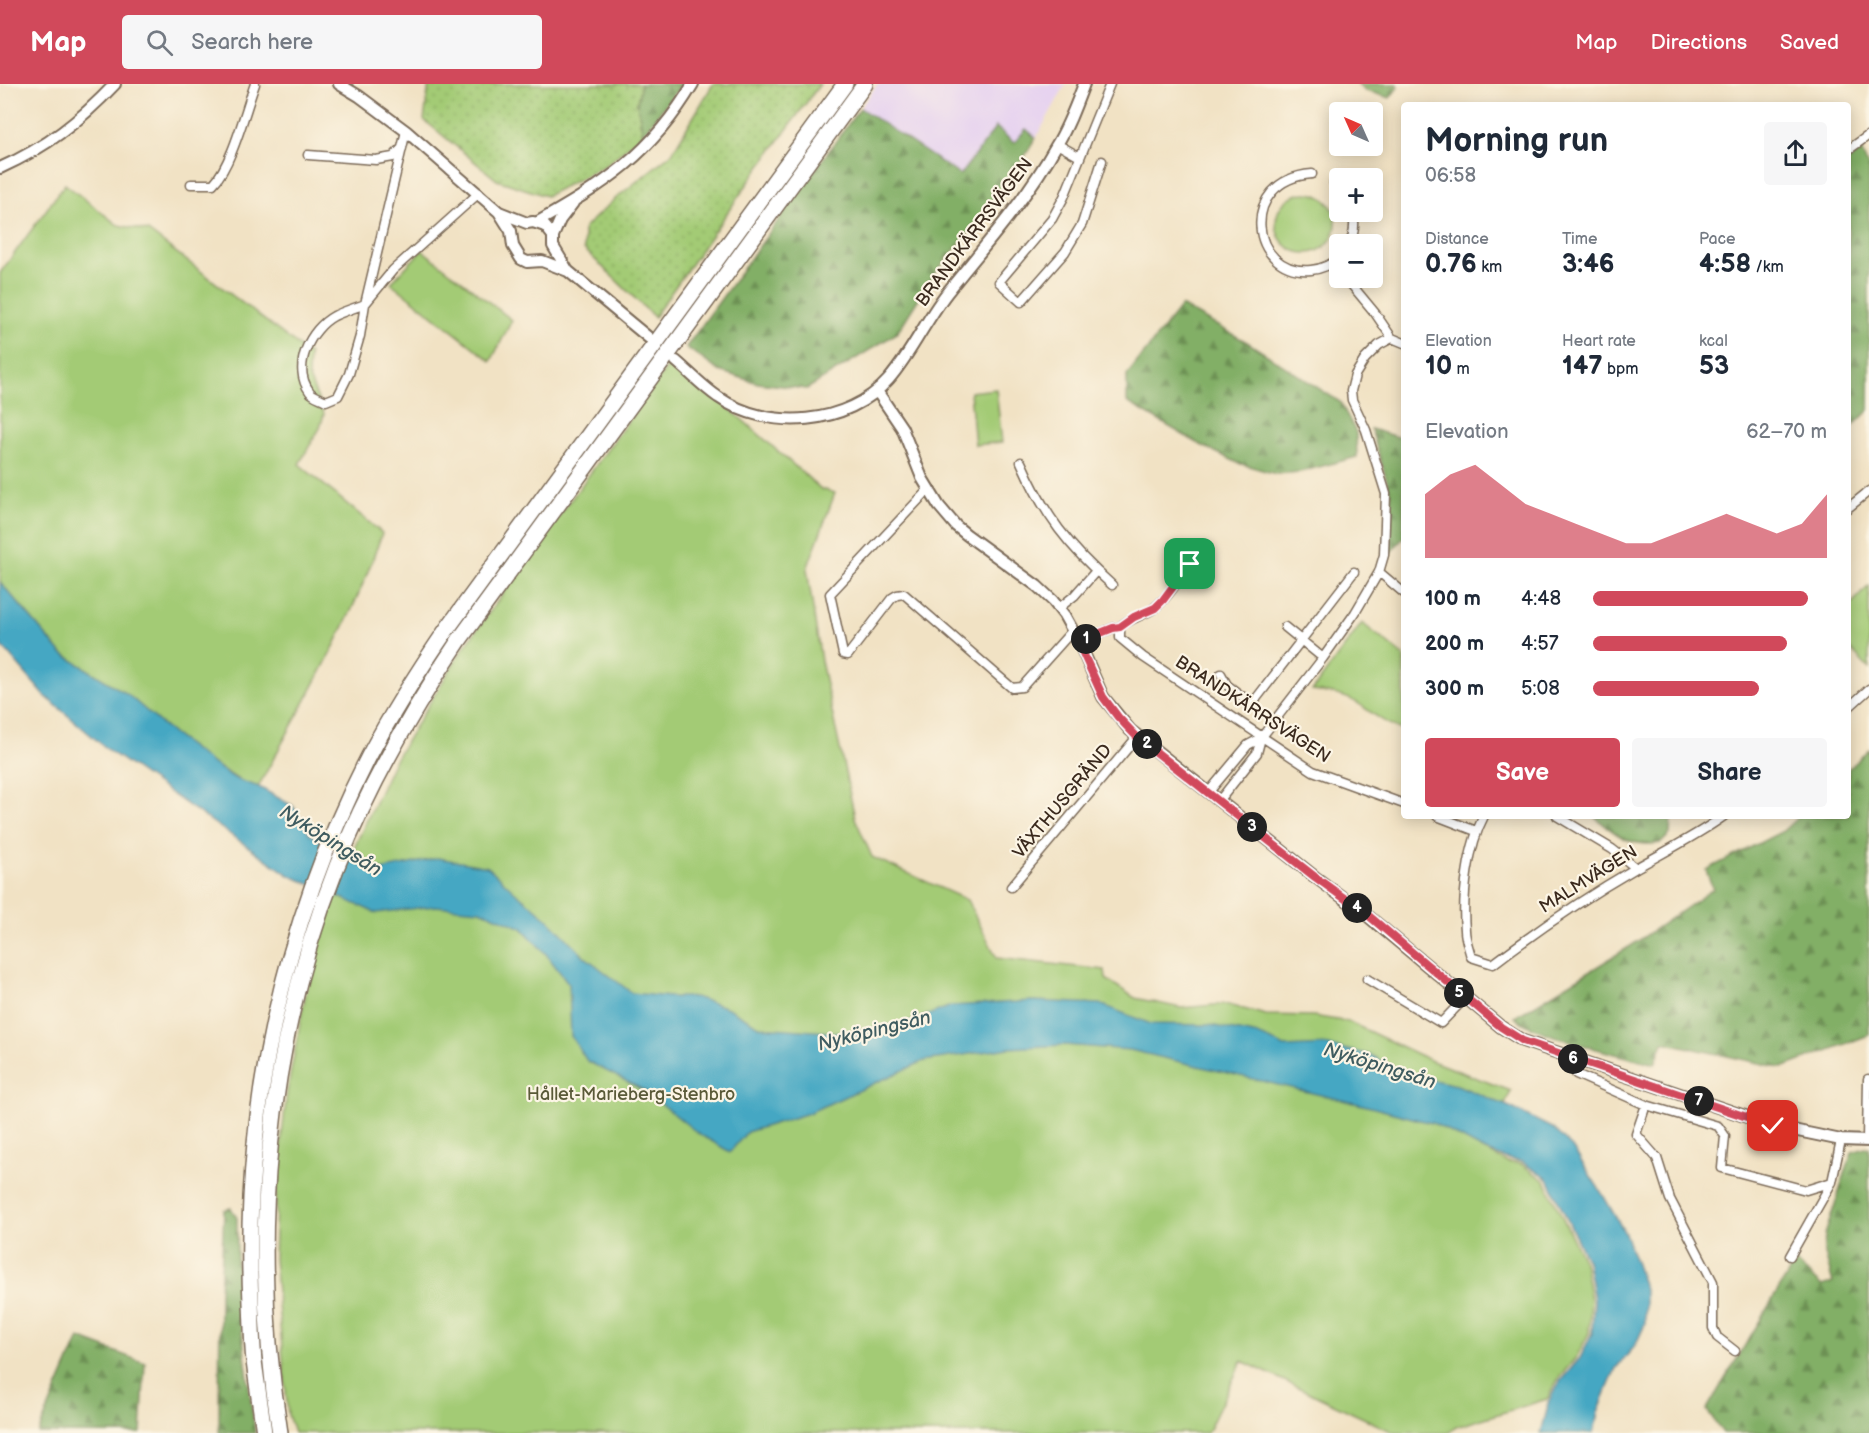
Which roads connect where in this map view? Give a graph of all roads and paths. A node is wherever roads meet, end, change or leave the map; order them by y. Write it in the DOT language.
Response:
graph roads {
  1 [pos="115,84"];
  2 [pos="255,84"];
  3 [pos="339,84"];
  4 [pos="693,84"];
  5 [pos="845,84"];
  6 [pos="865,84"];
  7 [pos="1084,84"];
  8 [pos="1110,84"];
  9 [pos="406,131"];
  10 [pos="1869,135"];
  11 [pos="1058,144"];
  12 [pos="403,148"];
  13 [pos="1851,148"];
  14 [pos="308,155"];
  15 [pos="1080,157"];
  16 [pos="1102,161"];
  17 [pos="0,168"];
  18 [pos="1312,174"];
  19 [pos="191,184"];
  20 [pos="479,193"];
  21 [pos="577,199"];
  22 [pos="499,212"];
  23 [pos="532,223"];
  24 [pos="513,239"];
  25 [pos="553,241"];
  26 [pos="542,261"];
  27 [pos="1329,266"];
  28 [pos="568,271"];
  29 [pos="1354,288"];
  30 [pos="365,304"];
  31 [pos="649,338"];
  32 [pos="1392,338"];
  33 [pos="1401,342"];
  34 [pos="676,361"];
  35 [pos="877,391"];
  36 [pos="1021,462"];
  37 [pos="928,490"];
  38 [pos="1869,491"];
  39 [pos="1851,506"];
  40 [pos="1190,564"];
  41 [pos="1096,571"];
  42 [pos="1354,572"];
  43 [pos="1379,572"];
  44 [pos="1112,585"];
  45 [pos="1401,590"];
  46 [pos="1059,608"];
  47 [pos="1120,627"];
  48 [pos="1286,627"];
  49 [pos="1072,631"];
  50 [pos="1302,641"];
  51 [pos="1078,642"];
  52 [pos="1323,658"];
  53 [pos="1221,674"];
  54 [pos="1869,689"];
  55 [pos="1851,705"];
  56 [pos="1137,737"];
  57 [pos="1261,738"];
  58 [pos="1208,793"];
  59 [pos="1219,801"];
  60 [pos="1401,803"];
  61 [pos="1445,819"];
  62 [pos="1482,819"];
  63 [pos="1562,819"];
  64 [pos="1720,819"];
  65 [pos="345,828"];
  66 [pos="1476,831"];
  67 [pos="1636,868"];
  68 [pos="1011,887"];
  69 [pos="1367,979"];
  70 [pos="1465,998"];
  71 [pos="1576,1074"];
  72 [pos="1868,1079"];
  73 [pos="1646,1105"];
  74 [pos="1841,1140"];
  75 [pos="1868,1141"];
  76 [pos="1832,1182"];
  77 [pos="1790,1256"];
  78 [pos="1735,1351"];
  79 [pos="264,1433"];
  80 [pos="280,1433"];
  1 -- 17 [label="street"];
  2 -- 19 [label="street"];
  3 -- 9 [label="street"];
  4 -- 21 [label="street"];
  5 -- 65 [label="highway"];
  6 -- 65 [label="highway"];
  7 -- 11 [label="street, BRANDKÄRRSVÄGEN"];
  8 -- 15 [label="street"];
  9 -- 12 [label="street"];
  9 -- 20 [label="street"];
  10 -- 13 [label="street"];
  11 -- 15 [label="street"];
  11 -- 35 [label="street, BRANDKÄRRSVÄGEN"];
  12 -- 14 [label="street"];
  12 -- 30 [label="street"];
  15 -- 16 [label="street"];
  18 -- 27 [label="street"];
  20 -- 22 [label="street"];
  20 -- 30 [label="street"];
  21 -- 23 [label="street"];
  21 -- 25 [label="street"];
  22 -- 23 [label="street"];
  22 -- 24 [label="street"];
  23 -- 24 [label="street"];
  23 -- 25 [label="street"];
  24 -- 26 [label="street"];
  25 -- 26 [label="street"];
  25 -- 28 [label="street"];
  26 -- 28 [label="street"];
  28 -- 31 [label="street"];
  29 -- 32 [label="street"];
  30 -- 30 [label="street"];
  32 -- 33 [label="street"];
  32 -- 43 [label="street"];
  34 -- 35 [label="street, BRANDKÄRRSVÄGEN"];
  35 -- 37 [label="street"];
  36 -- 41 [label="street"];
  37 -- 46 [label="street"];
  37 -- 49 [label="street"];
  38 -- 39 [label="street"];
  40 -- 47 [label="street"];
  41 -- 44 [label="street"];
  41 -- 46 [label="street"];
  42 -- 50 [label="street"];
  43 -- 45 [label="street"];
  43 -- 52 [label="street"];
  46 -- 49 [label="street"];
  47 -- 51 [label="street"];
  47 -- 57 [label="street, BRANDKÄRRSVÄGEN"];
  48 -- 50 [label="street"];
  49 -- 51 [label="street"];
  50 -- 52 [label="street"];
  50 -- 53 [label="street"];
  51 -- 56 [label="street"];
  52 -- 57 [label="street"];
  54 -- 55 [label="street"];
  56 -- 58 [label="street"];
  56 -- 68 [label="street, VÄXTHUSGRÄND"];
  57 -- 58 [label="street"];
  57 -- 59 [label="street"];
  57 -- 60 [label="street, BRANDKÄRRSVÄGEN"];
  58 -- 59 [label="street"];
  59 -- 70 [label="street"];
  61 -- 66 [label="street"];
  62 -- 66 [label="street"];
  63 -- 67 [label="street"];
  64 -- 67 [label="street, MALMVÄGEN"];
  65 -- 79 [label="highway"];
  65 -- 80 [label="highway"];
  66 -- 67 [label="street, MALMVÄGEN"];
  69 -- 70 [label="street"];
  70 -- 74 [label="street"];
  71 -- 73 [label="street"];
  72 -- 75 [label="street"];
  73 -- 76 [label="street"];
  73 -- 78 [label="street"];
  74 -- 75 [label="street"];
  74 -- 76 [label="street"];
  76 -- 77 [label="street"];
}
